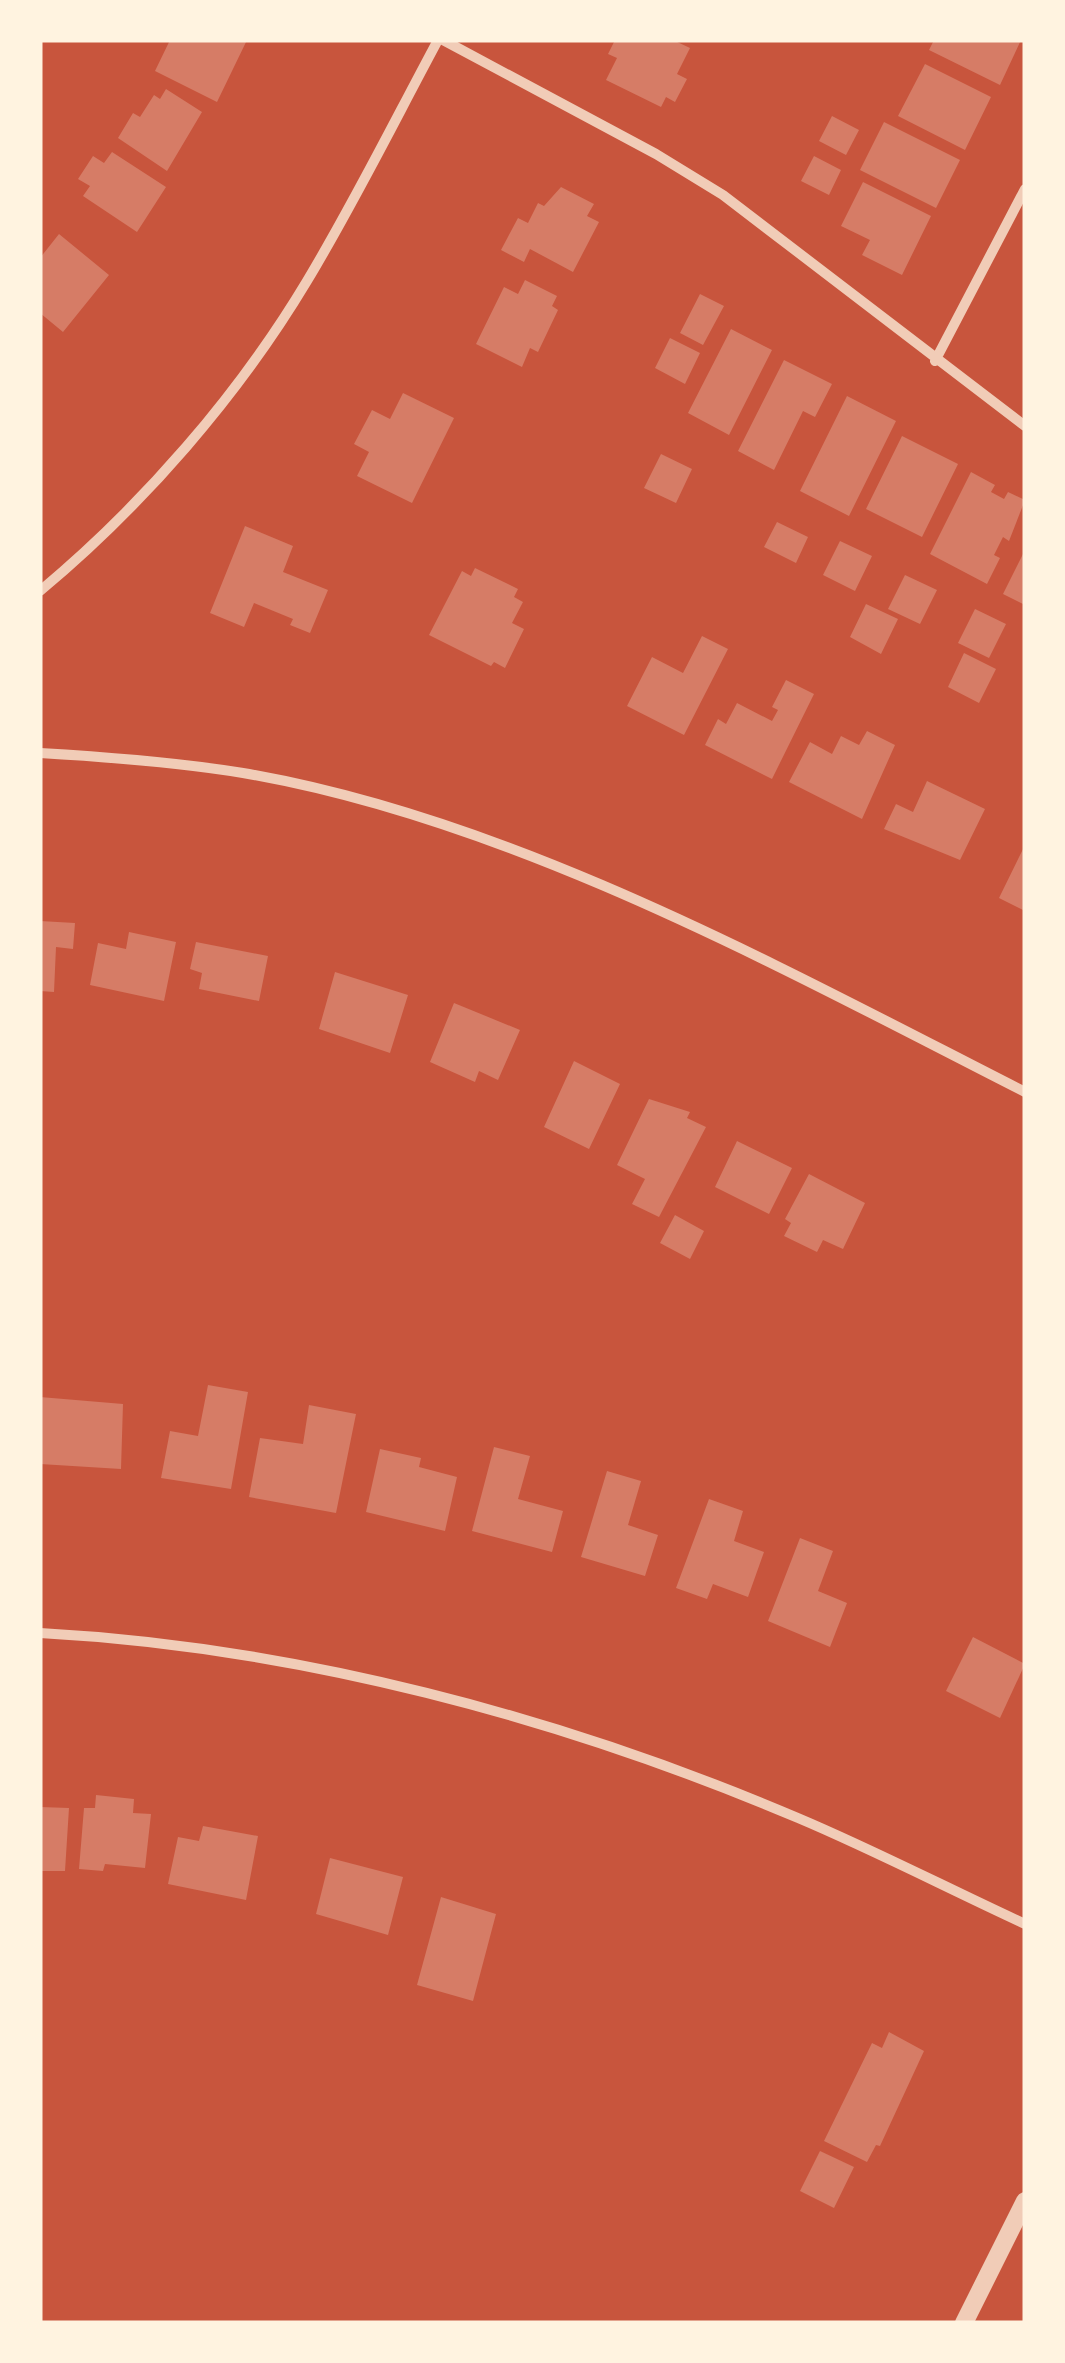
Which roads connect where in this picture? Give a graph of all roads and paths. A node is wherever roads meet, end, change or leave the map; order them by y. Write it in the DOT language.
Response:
graph roads {
  1 [pos="440,40"];
  2 [pos="1025,189"];
  3 [pos="935,361"];
  4 [pos="1025,426"];
  5 [pos="40,591"];
  6 [pos="40,753"];
  7 [pos="1025,1092"];
  8 [pos="40,1633"];
  9 [pos="1025,1924"];
  10 [pos="1025,2202"];
  11 [pos="964,2323"];
  1 -- 3 [label="street"];
  1 -- 5 [label="street"];
  2 -- 3 [label="street"];
  3 -- 4 [label="street"];
  6 -- 7 [label="street"];
  8 -- 9 [label="street"];
  10 -- 11 [label="street"];
}
